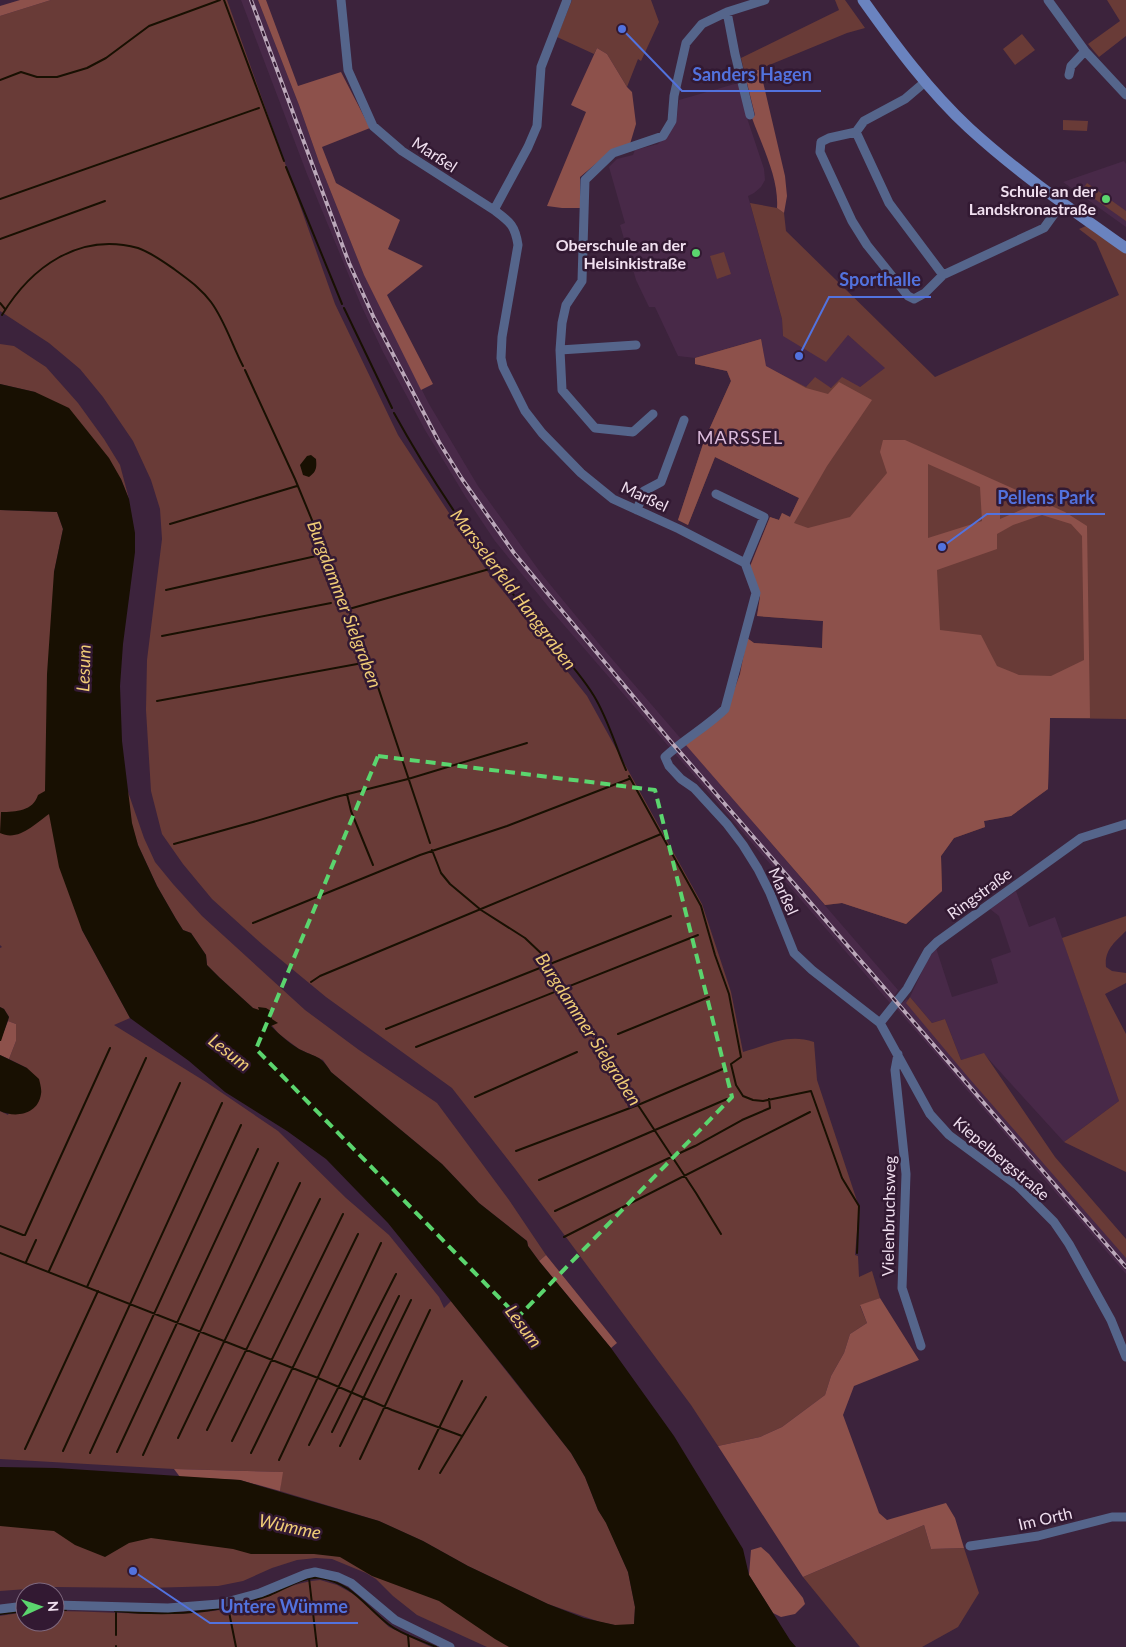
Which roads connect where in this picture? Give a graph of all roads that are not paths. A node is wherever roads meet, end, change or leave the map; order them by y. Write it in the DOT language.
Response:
graph roads {
  1 [pos="341,0"];
  2 [pos="567,0"];
  3 [pos="765,0"];
  4 [pos="863,0"];
  5 [pos="1048,0"];
  6 [pos="727,12"];
  7 [pos="1086,51"];
  8 [pos="1069,75"];
  9 [pos="926,82"];
  10 [pos="1126,95"];
  11 [pos="750,115"];
  12 [pos="856,132"];
  13 [pos="1062,203"];
  14 [pos="494,210"];
  15 [pos="1126,248"];
  16 [pos="942,275"];
  17 [pos="636,345"];
  18 [pos="560,350"];
  19 [pos="653,414"];
  20 [pos="684,420"];
  21 [pos="716,494"];
  22 [pos="637,510"];
  23 [pos="745,562"];
  24 [pos="1126,824"];
  25 [pos="843,994"];
  26 [pos="880,1023"];
  27 [pos="898,1054"];
  28 [pos="921,1346"];
  29 [pos="1126,1357"];
  30 [pos="1126,1517"];
  31 [pos="970,1546"];
  32 [pos="65,1605"];
  33 [pos="15,1607"];
  34 [pos="0,1609"];
  35 [pos="450,1647"];
  1 -- 14 [label="street, Marßel"];
  2 -- 14 [label="street"];
  3 -- 6 [label="street"];
  4 -- 9 [label="street"];
  5 -- 7 [label="street"];
  6 -- 11 [label="street"];
  6 -- 18 [label="street"];
  7 -- 8 [label="street"];
  7 -- 10 [label="street"];
  9 -- 12 [label="street"];
  9 -- 13 [label="street"];
  12 -- 16 [label="street"];
  12 -- 16 [label="street"];
  13 -- 15 [label="street"];
  13 -- 16 [label="street"];
  14 -- 22 [label="street, Marßel"];
  17 -- 18 [label="street"];
  18 -- 19 [label="street"];
  20 -- 22 [label="street"];
  21 -- 23 [label="street"];
  22 -- 23 [label="street, Marßel"];
  23 -- 25 [label="street, Marßel"];
  24 -- 26 [label="street, Ringstraße"];
  25 -- 26 [label="street, Kiepelbergstraße"];
  26 -- 27 [label="street, Kiepelbergstraße"];
  27 -- 28 [label="street, Vielenbruchsweg"];
  27 -- 29 [label="street, Kiepelbergstraße"];
  30 -- 31 [label="street, Im Orth"];
  32 -- 35 [label="street"];
  33 -- 34 [label="street"];
}
